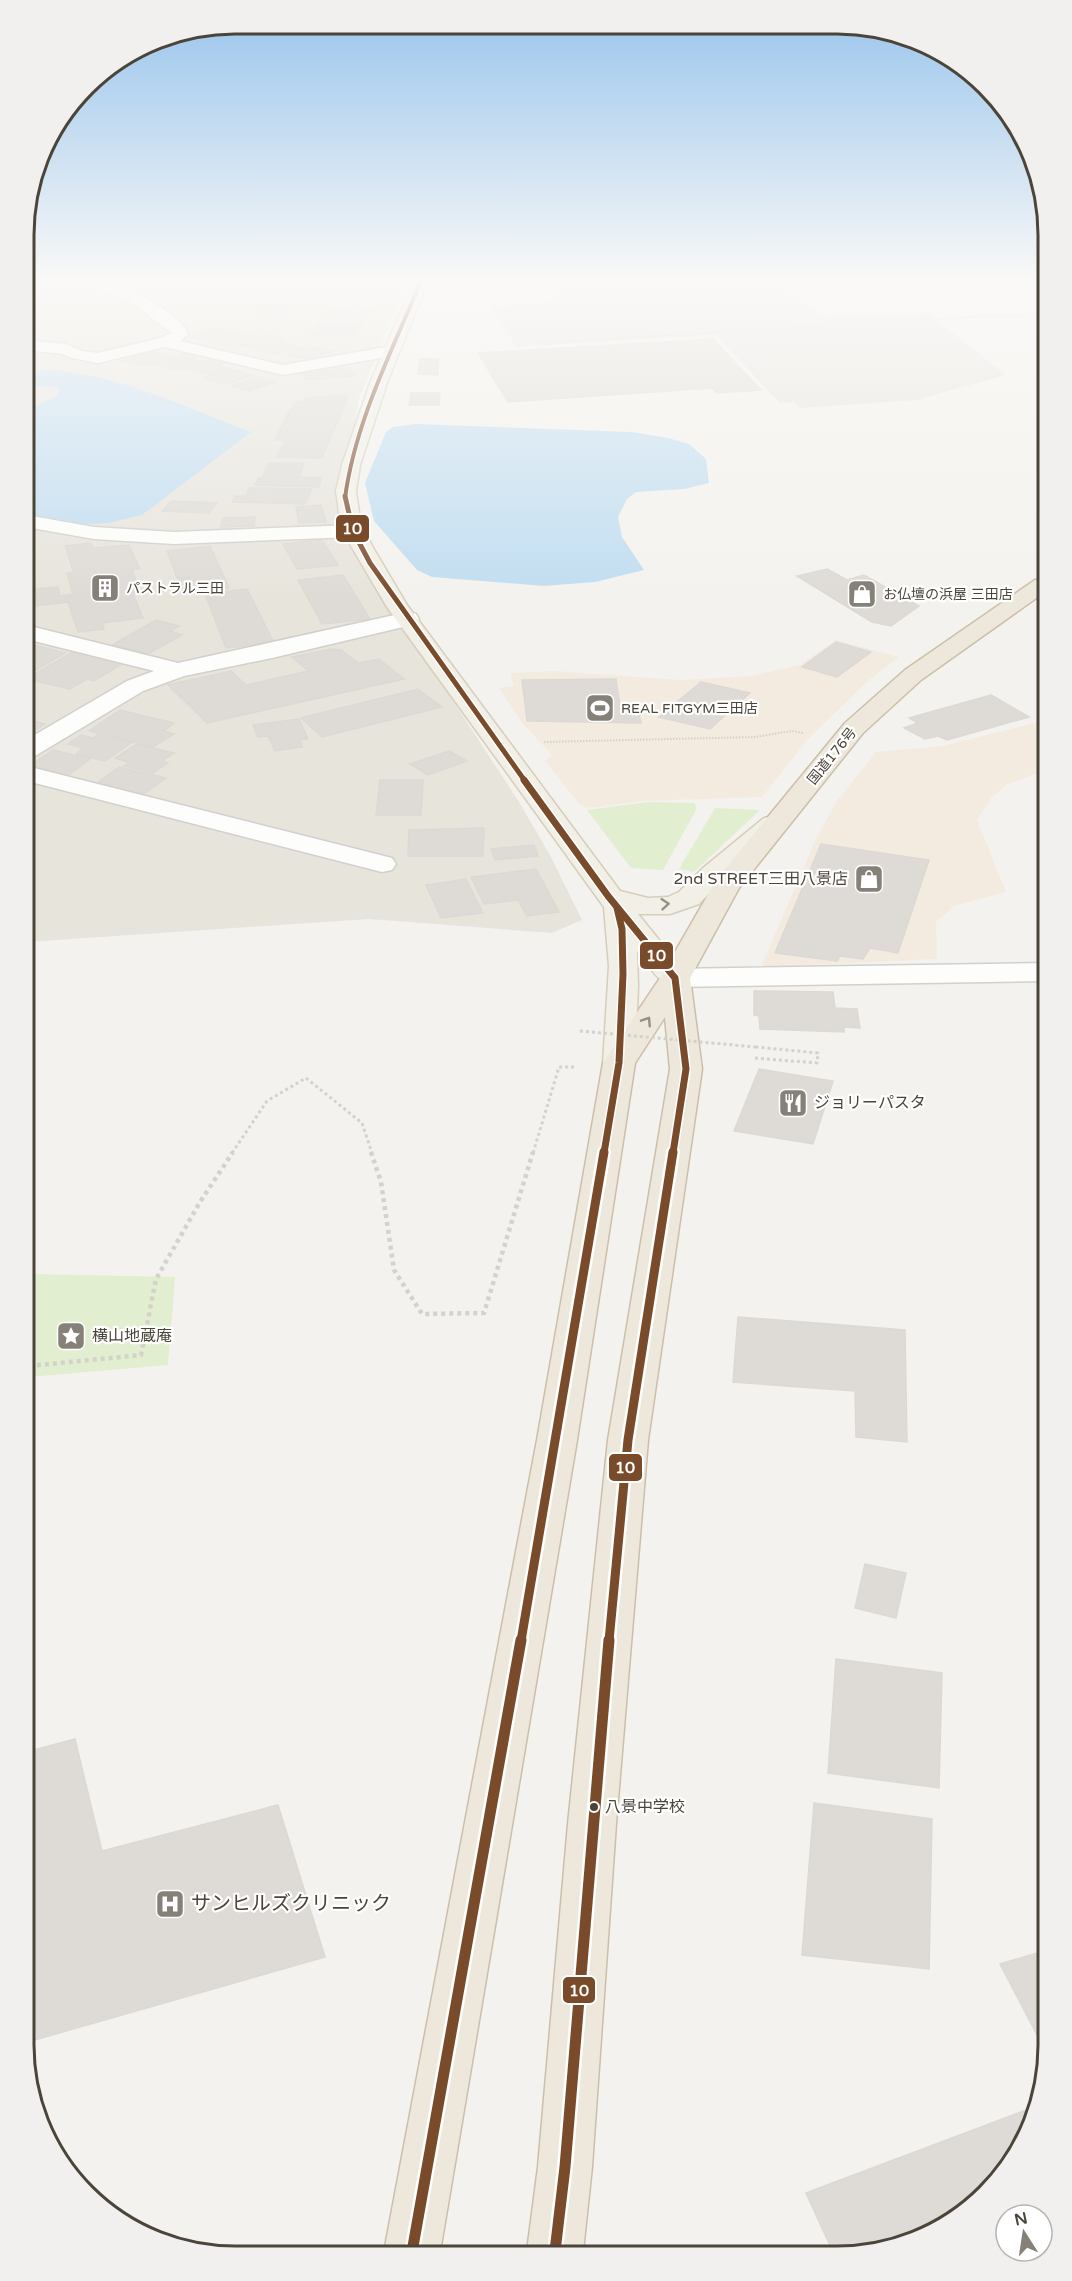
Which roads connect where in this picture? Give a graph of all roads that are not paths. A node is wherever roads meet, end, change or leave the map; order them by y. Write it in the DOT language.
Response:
graph roads {
  1 [pos="377,387"];
  2 [pos="35,523"];
  3 [pos="353,531"];
  4 [pos="1038,587"];
  5 [pos="408,619"];
  6 [pos="35,634"];
  7 [pos="178,670"];
  8 [pos="35,746"];
  9 [pos="35,775"];
  10 [pos="784,815"];
  11 [pos="382,864"];
  12 [pos="612,902"];
  13 [pos="1038,972"];
  14 [pos="675,978"];
  15 [pos="619,1063"];
  16 [pos="413,2246"];
  17 [pos="556,2246"];
  1 -- 3 [label="main road"];
  2 -- 3 [label="street"];
  3 -- 5 [label="main road"];
  4 -- 10 [label="highway, 国道176号"];
  5 -- 7 [label="street"];
  5 -- 12 [label="main road"];
  6 -- 7 [label="street"];
  7 -- 8 [label="street"];
  9 -- 11 [label="street"];
  12 -- 10 [label="main road, one-way"];
  10 -- 14 [label="highway, 国道176号"];
  12 -- 14 [label="main road"];
  12 -- 15 [label="main road"];
  13 -- 14 [label="street"];
  15 -- 14 [label="highway, 国道176号, one-way"];
  14 -- 17 [label="highway"];
  15 -- 16 [label="highway, 国道176号"];
}
